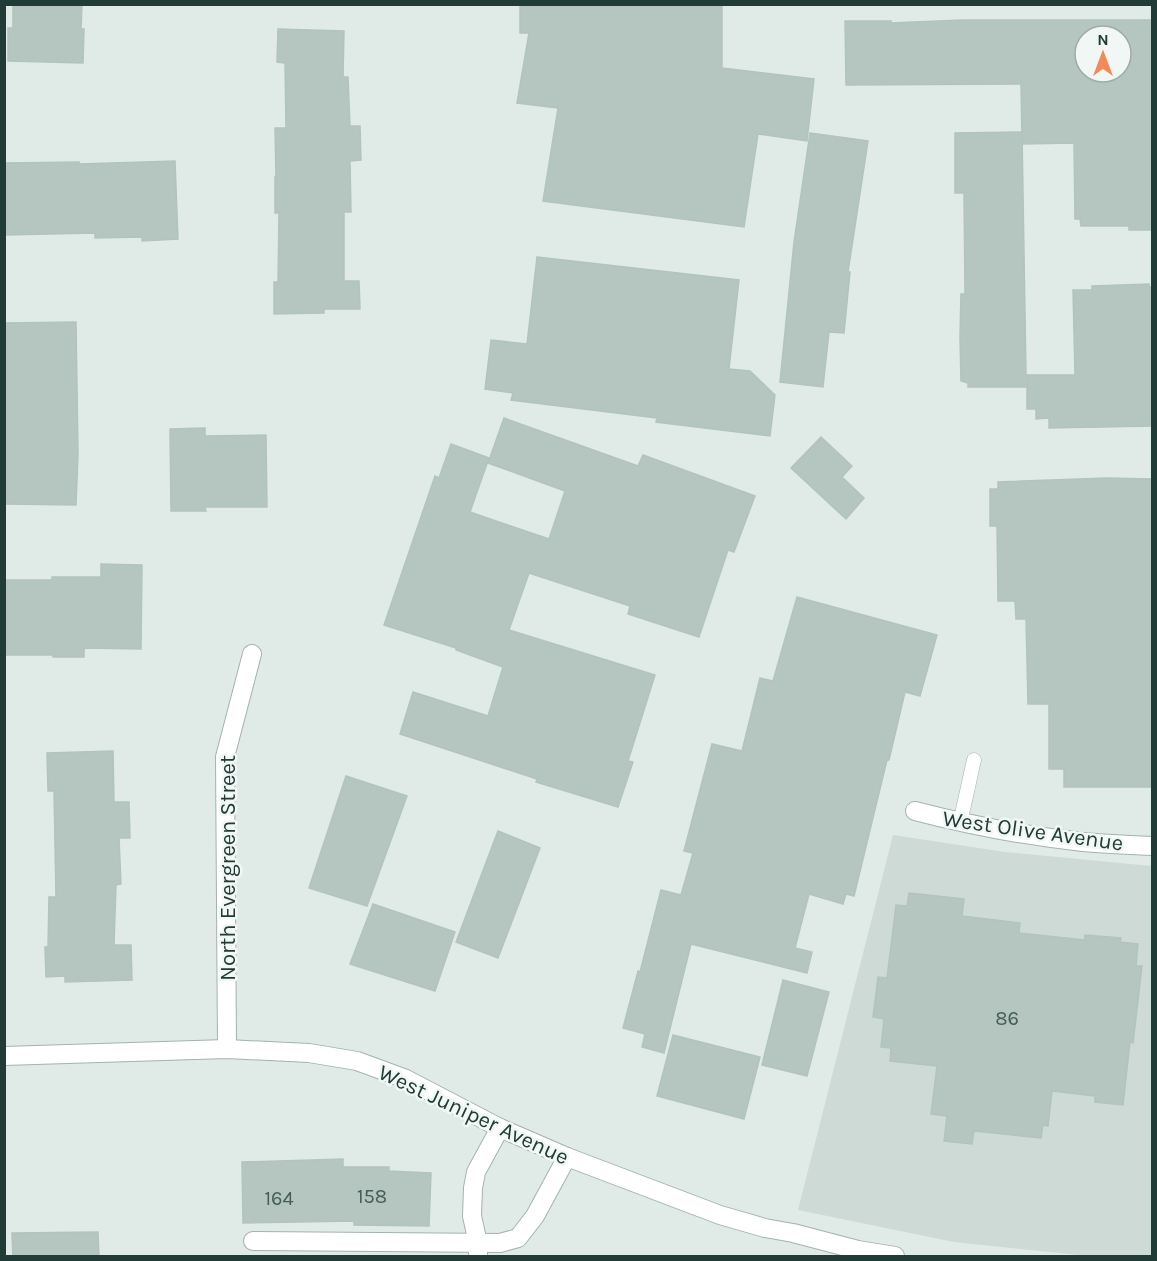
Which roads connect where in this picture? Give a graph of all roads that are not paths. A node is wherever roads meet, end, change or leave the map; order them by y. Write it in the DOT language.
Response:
graph roads {
  1 [pos="252,654"];
  2 [pos="974,760"];
  3 [pos="915,811"];
  4 [pos="960,823"];
  5 [pos="1152,846"];
  6 [pos="227,1049"];
  7 [pos="4,1056"];
  8 [pos="500,1128"];
  9 [pos="567,1157"];
  10 [pos="253,1241"];
  11 [pos="478,1250"];
  12 [pos="895,1257"];
  1 -- 6 [label="street, North Evergreen Street"];
  2 -- 4 [label="lane"];
  3 -- 4 [label="street, West Olive Avenue"];
  4 -- 5 [label="street, West Olive Avenue"];
  6 -- 7 [label="street, West Juniper Avenue"];
  6 -- 8 [label="street, West Juniper Avenue"];
  8 -- 9 [label="street, West Juniper Avenue"];
  8 -- 11 [label="street"];
  9 -- 11 [label="street"];
  9 -- 12 [label="street, West Juniper Avenue"];
  10 -- 11 [label="street"];
}
